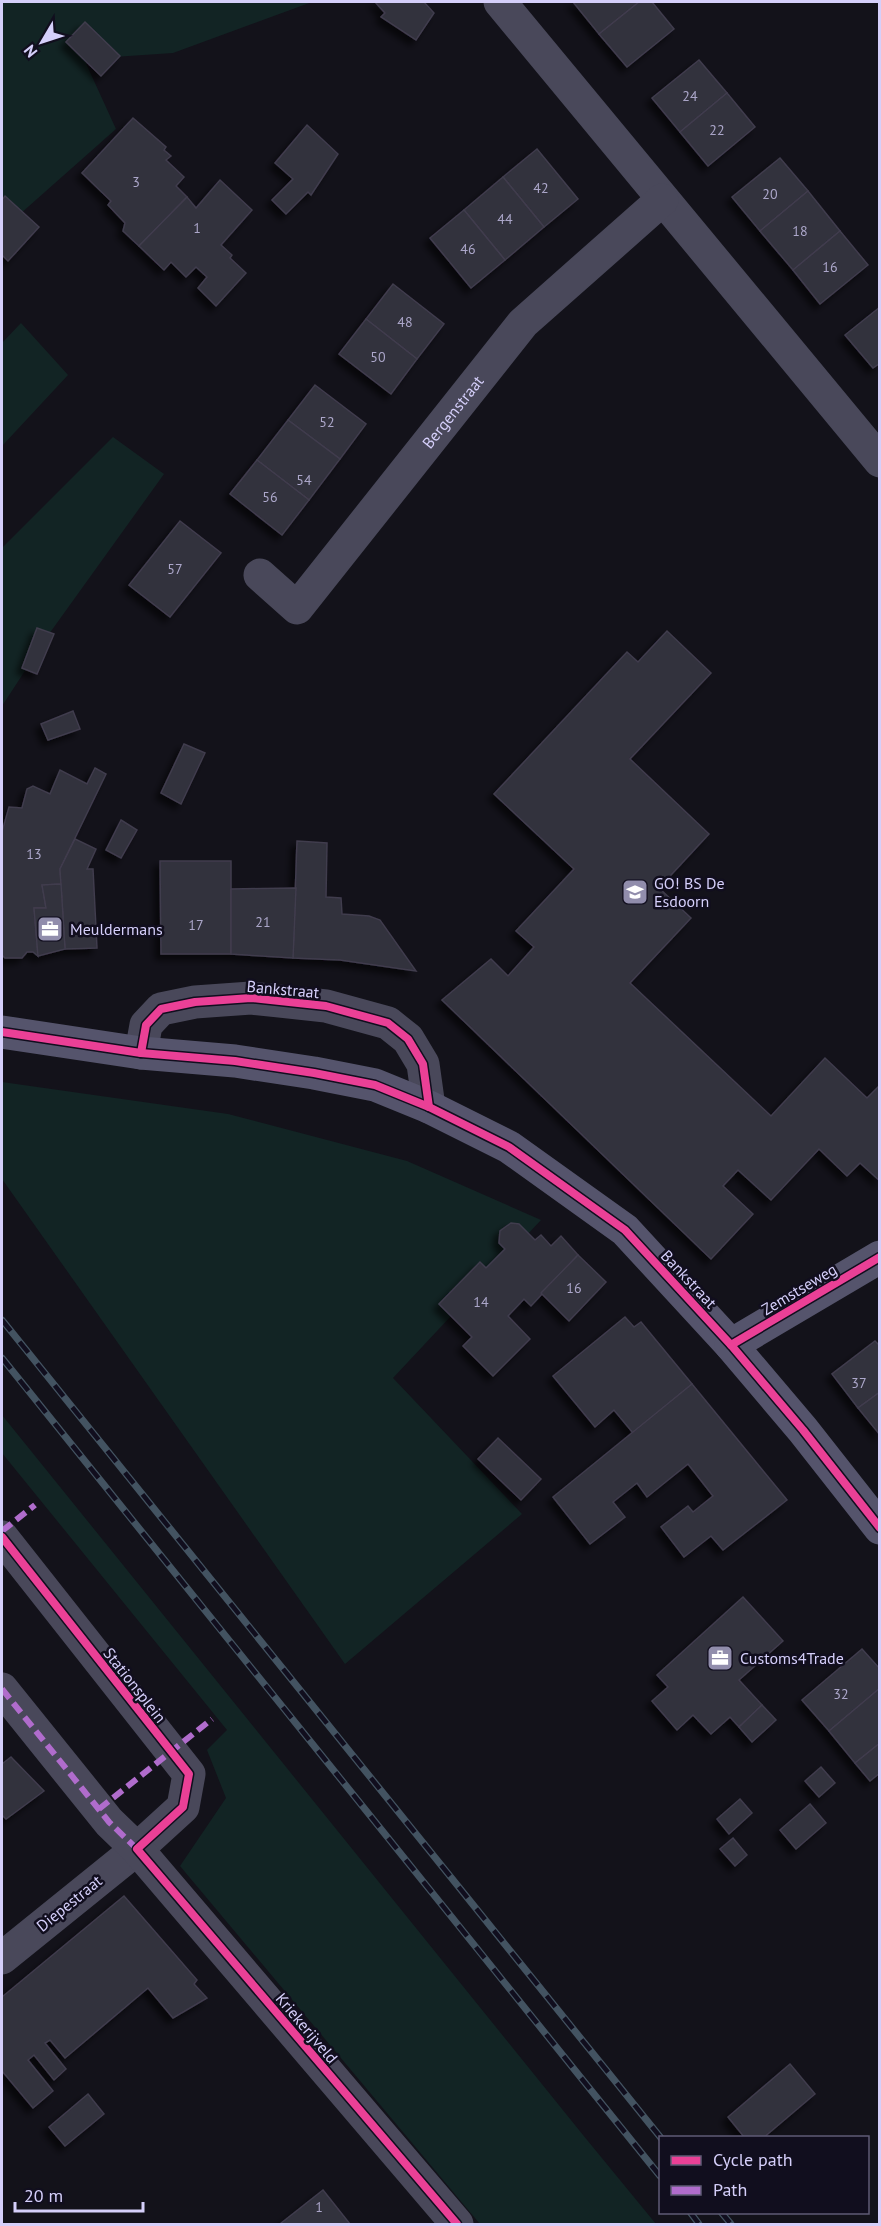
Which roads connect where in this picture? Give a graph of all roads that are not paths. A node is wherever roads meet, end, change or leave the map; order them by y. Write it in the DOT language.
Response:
graph roads {
  1 [pos="500,2"];
  2 [pos="662,200"];
  3 [pos="879,461"];
  4 [pos="260,575"];
  5 [pos="2,1032"];
  6 [pos="141,1053"];
  7 [pos="429,1107"];
  8 [pos="879,1257"];
  9 [pos="731,1345"];
  10 [pos="879,1527"];
  11 [pos="2,1537"];
  12 [pos="2,1689"];
  13 [pos="136,1849"];
  14 [pos="2,1958"];
  15 [pos="457,2224"];
  1 -- 2 [label="street"];
  2 -- 3 [label="street"];
  2 -- 4 [label="street, Bergenstraat"];
  5 -- 6 [label="street, Bankstraat"];
  6 -- 7 [label="street, Bankstraat"];
  6 -- 7 [label="street, Bankstraat"];
  7 -- 9 [label="street, Bankstraat"];
  8 -- 9 [label="street, Zemstseweg"];
  9 -- 10 [label="street, Bankstraat"];
  11 -- 13 [label="street, Stationsplein"];
  12 -- 13 [label="street"];
  13 -- 14 [label="street, Diepestraat"];
  13 -- 15 [label="street, Kriekerijveld"];
}
